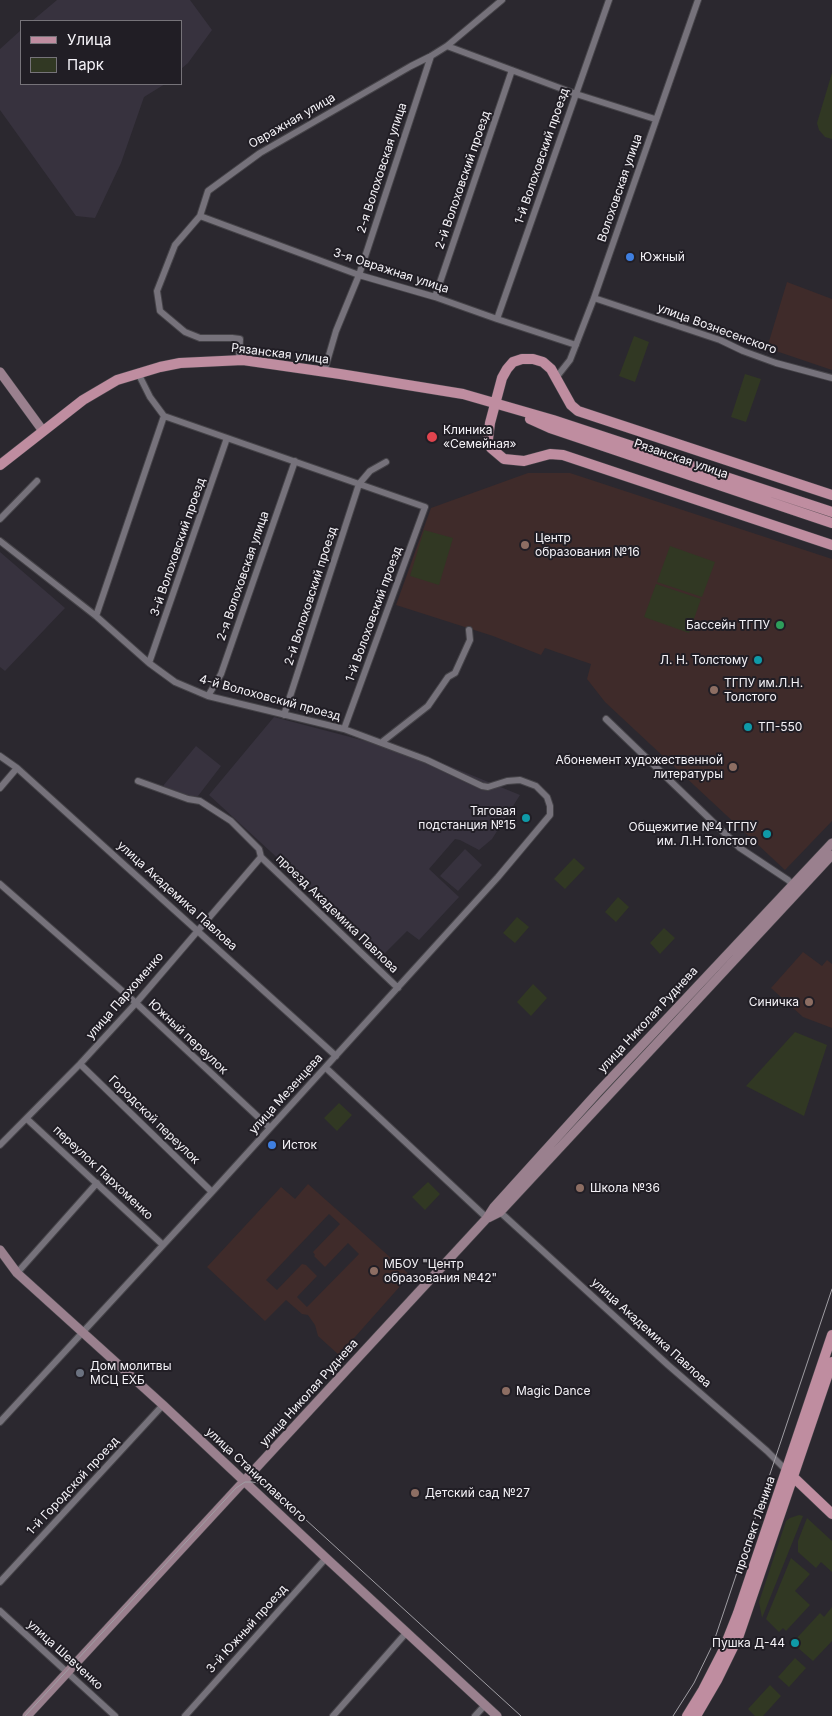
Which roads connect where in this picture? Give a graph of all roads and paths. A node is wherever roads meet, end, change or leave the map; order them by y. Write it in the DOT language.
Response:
graph roads {
  1 [pos="502,0"];
  2 [pos="609,0"];
  3 [pos="698,0"];
  4 [pos="447,46"];
  5 [pos="431,56"];
  6 [pos="512,70"];
  7 [pos="576,94"];
  8 [pos="655,120"];
  9 [pos="200,216"];
  10 [pos="359,274"];
  11 [pos="436,297"];
  12 [pos="594,298"];
  13 [pos="497,319"];
  14 [pos="576,344"];
  15 [pos="239,360"];
  16 [pos="0,372"];
  17 [pos="324,372"];
  18 [pos="138,373"];
  19 [pos="832,378"];
  20 [pos="555,379"];
  21 [pos="495,403"];
  22 [pos="578,411"];
  23 [pos="164,416"];
  24 [pos="43,431"];
  25 [pos="601,435"];
  26 [pos="227,438"];
  27 [pos="294,461"];
  28 [pos="386,462"];
  29 [pos="0,465"];
  30 [pos="37,481"];
  31 [pos="359,484"];
  32 [pos="832,495"];
  33 [pos="832,512"];
  34 [pos="0,519"];
  35 [pos="832,523"];
  36 [pos="0,540"];
  37 [pos="832,545"];
  38 [pos="96,616"];
  39 [pos="469,630"];
  40 [pos="149,663"];
  41 [pos="208,696"];
  42 [pos="284,715"];
  43 [pos="606,719"];
  44 [pos="344,729"];
  45 [pos="382,742"];
  46 [pos="0,756"];
  47 [pos="17,768"];
  48 [pos="520,780"];
  49 [pos="138,781"];
  50 [pos="0,788"];
  51 [pos="832,843"];
  52 [pos="832,855"];
  53 [pos="261,857"];
  54 [pos="0,884"];
  55 [pos="796,887"];
  56 [pos="198,930"];
  57 [pos="398,988"];
  58 [pos="136,1003"];
  59 [pos="336,1056"];
  60 [pos="80,1064"];
  61 [pos="326,1068"];
  62 [pos="27,1119"];
  63 [pos="270,1128"];
  64 [pos="0,1145"];
  65 [pos="97,1184"];
  66 [pos="212,1192"];
  67 [pos="500,1212"];
  68 [pos="487,1218"];
  69 [pos="164,1244"];
  70 [pos="2,1257"];
  71 [pos="17,1273"];
  72 [pos="82,1333"];
  73 [pos="832,1335"];
  74 [pos="832,1362"];
  75 [pos="163,1405"];
  76 [pos="0,1422"];
  77 [pos="790,1474"];
  78 [pos="245,1482"];
  79 [pos="832,1514"];
  80 [pos="326,1558"];
  81 [pos="0,1582"];
  82 [pos="0,1611"];
  83 [pos="406,1633"];
  84 [pos="67,1672"];
  85 [pos="485,1705"];
  86 [pos="27,1716"];
  87 [pos="115,1716"];
  88 [pos="185,1716"];
  89 [pos="333,1716"];
  90 [pos="475,1716"];
  91 [pos="497,1716"];
  92 [pos="687,1716"];
  93 [pos="696,1716"];
  1 -- 4 [label="street, Овражная улица"];
  2 -- 7 [label="street, 1-й Волоховский проезд"];
  3 -- 8 [label="street, Волоховская улица"];
  4 -- 5 [label="street, Овражная улица"];
  4 -- 6 [label="street"];
  5 -- 9 [label="street, Овражная улица"];
  5 -- 10 [label="street, 2-я Волоховская улица"];
  6 -- 7 [label="street"];
  6 -- 11 [label="street, 2-й Волоховский проезд"];
  7 -- 8 [label="street"];
  7 -- 13 [label="street, 1-й Волоховский проезд"];
  8 -- 12 [label="street, Волоховская улица"];
  9 -- 10 [label="street, 3-я Овражная улица"];
  9 -- 15 [label="street, Овражная улица"];
  10 -- 11 [label="street, 3-я Овражная улица"];
  10 -- 17 [label="street, 2-я Волоховская улица"];
  11 -- 13 [label="street, 3-я Овражная улица"];
  12 -- 14 [label="street, Волоховская улица"];
  12 -- 19 [label="street, улица Вознесенского"];
  13 -- 14 [label="street, 3-я Овражная улица"];
  14 -- 20 [label="street, Волоховская улица"];
  15 -- 17 [label="main road, Рязанская улица"];
  15 -- 18 [label="main road, Рязанская улица"];
  16 -- 24 [label="street"];
  17 -- 21 [label="main road, Рязанская улица"];
  18 -- 23 [label="street"];
  18 -- 24 [label="main road, Рязанская улица"];
  20 -- 21 [label="main road"];
  20 -- 22 [label="main road"];
  21 -- 25 [label="main road, Рязанская улица"];
  21 -- 35 [label="main road, Рязанская улица"];
  21 -- 37 [label="main road"];
  22 -- 25 [label="main road"];
  22 -- 32 [label="main road"];
  23 -- 26 [label="street"];
  23 -- 38 [label="street"];
  24 -- 29 [label="main road, Рязанская улица"];
  25 -- 33 [label="main road, Рязанская улица"];
  26 -- 27 [label="street"];
  26 -- 40 [label="street, 3-й Волоховский проезд"];
  27 -- 31 [label="street"];
  27 -- 41 [label="street, 2-я Волоховская улица"];
  28 -- 31 [label="street"];
  30 -- 34 [label="street"];
  31 -- 42 [label="street, 2-й Волоховский проезд"];
  31 -- 44 [label="street, 1-й Волоховский проезд"];
  36 -- 38 [label="street, 4-й Волоховский проезд"];
  38 -- 40 [label="street, 4-й Волоховский проезд"];
  39 -- 45 [label="street"];
  40 -- 41 [label="street, 4-й Волоховский проезд"];
  41 -- 42 [label="street, 4-й Волоховский проезд"];
  42 -- 44 [label="street, 4-й Волоховский проезд"];
  43 -- 55 [label="street"];
  44 -- 45 [label="street, 4-й Волоховский проезд"];
  45 -- 48 [label="street, 4-й Волоховский проезд"];
  46 -- 47 [label="street, улица Академика Павлова"];
  47 -- 50 [label="street"];
  47 -- 56 [label="street, улица Академика Павлова"];
  48 -- 57 [label="street, улица Мезенцева"];
  49 -- 53 [label="street, проезд Академика Павлова"];
  51 -- 55 [label="street, улица Николая Руднева"];
  52 -- 55 [label="street, улица Николая Руднева"];
  53 -- 56 [label="street, улица Пархоменко"];
  53 -- 57 [label="street, проезд Академика Павлова"];
  54 -- 58 [label="street, Южный переулок"];
  55 -- 67 [label="street, улица Николая Руднева"];
  55 -- 68 [label="street, улица Николая Руднева"];
  56 -- 58 [label="street, улица Пархоменко"];
  56 -- 59 [label="street, улица Академика Павлова"];
  57 -- 59 [label="street, улица Мезенцева"];
  58 -- 60 [label="street, улица Пархоменко"];
  58 -- 63 [label="street, Южный переулок"];
  59 -- 61 [label="street, улица Мезенцева"];
  60 -- 62 [label="street, улица Пархоменко"];
  60 -- 66 [label="street, Городской переулок"];
  61 -- 63 [label="street, улица Мезенцева"];
  61 -- 68 [label="street"];
  62 -- 64 [label="street, улица Пархоменко"];
  62 -- 65 [label="street, переулок Пархоменко"];
  63 -- 66 [label="street, улица Мезенцева"];
  65 -- 69 [label="street, переулок Пархоменко"];
  65 -- 71 [label="street"];
  66 -- 69 [label="street, улица Мезенцева"];
  67 -- 68 [label="street, улица Николая Руднева"];
  67 -- 77 [label="street, улица Академика Павлова"];
  68 -- 78 [label="street, улица Николая Руднева"];
  69 -- 72 [label="street, улица Мезенцева"];
  70 -- 71 [label="street, улица Станиславского"];
  71 -- 72 [label="street, улица Станиславского"];
  72 -- 75 [label="street, улица Станиславского"];
  72 -- 76 [label="street, улица Мезенцева"];
  73 -- 77 [label="main road, проспект Ленина"];
  74 -- 77 [label="main road, проспект Ленина"];
  75 -- 78 [label="street, улица Станиславского"];
  75 -- 81 [label="street, 1-й Городской проезд"];
  77 -- 79 [label="main road"];
  77 -- 92 [label="main road, проспект Ленина"];
  77 -- 93 [label="main road, проспект Ленина"];
  78 -- 80 [label="street, улица Станиславского"];
  78 -- 84 [label="street, улица Николая Руднева"];
  80 -- 83 [label="street, улица Станиславского"];
  80 -- 88 [label="street, 3-й Южный проезд"];
  82 -- 84 [label="street, улица Шевченко"];
  83 -- 85 [label="street, улица Станиславского"];
  83 -- 89 [label="street"];
  84 -- 86 [label="street, улица Николая Руднева"];
  84 -- 87 [label="street, улица Шевченко"];
  85 -- 90 [label="street"];
  85 -- 91 [label="street, улица Станиславского"];
}
